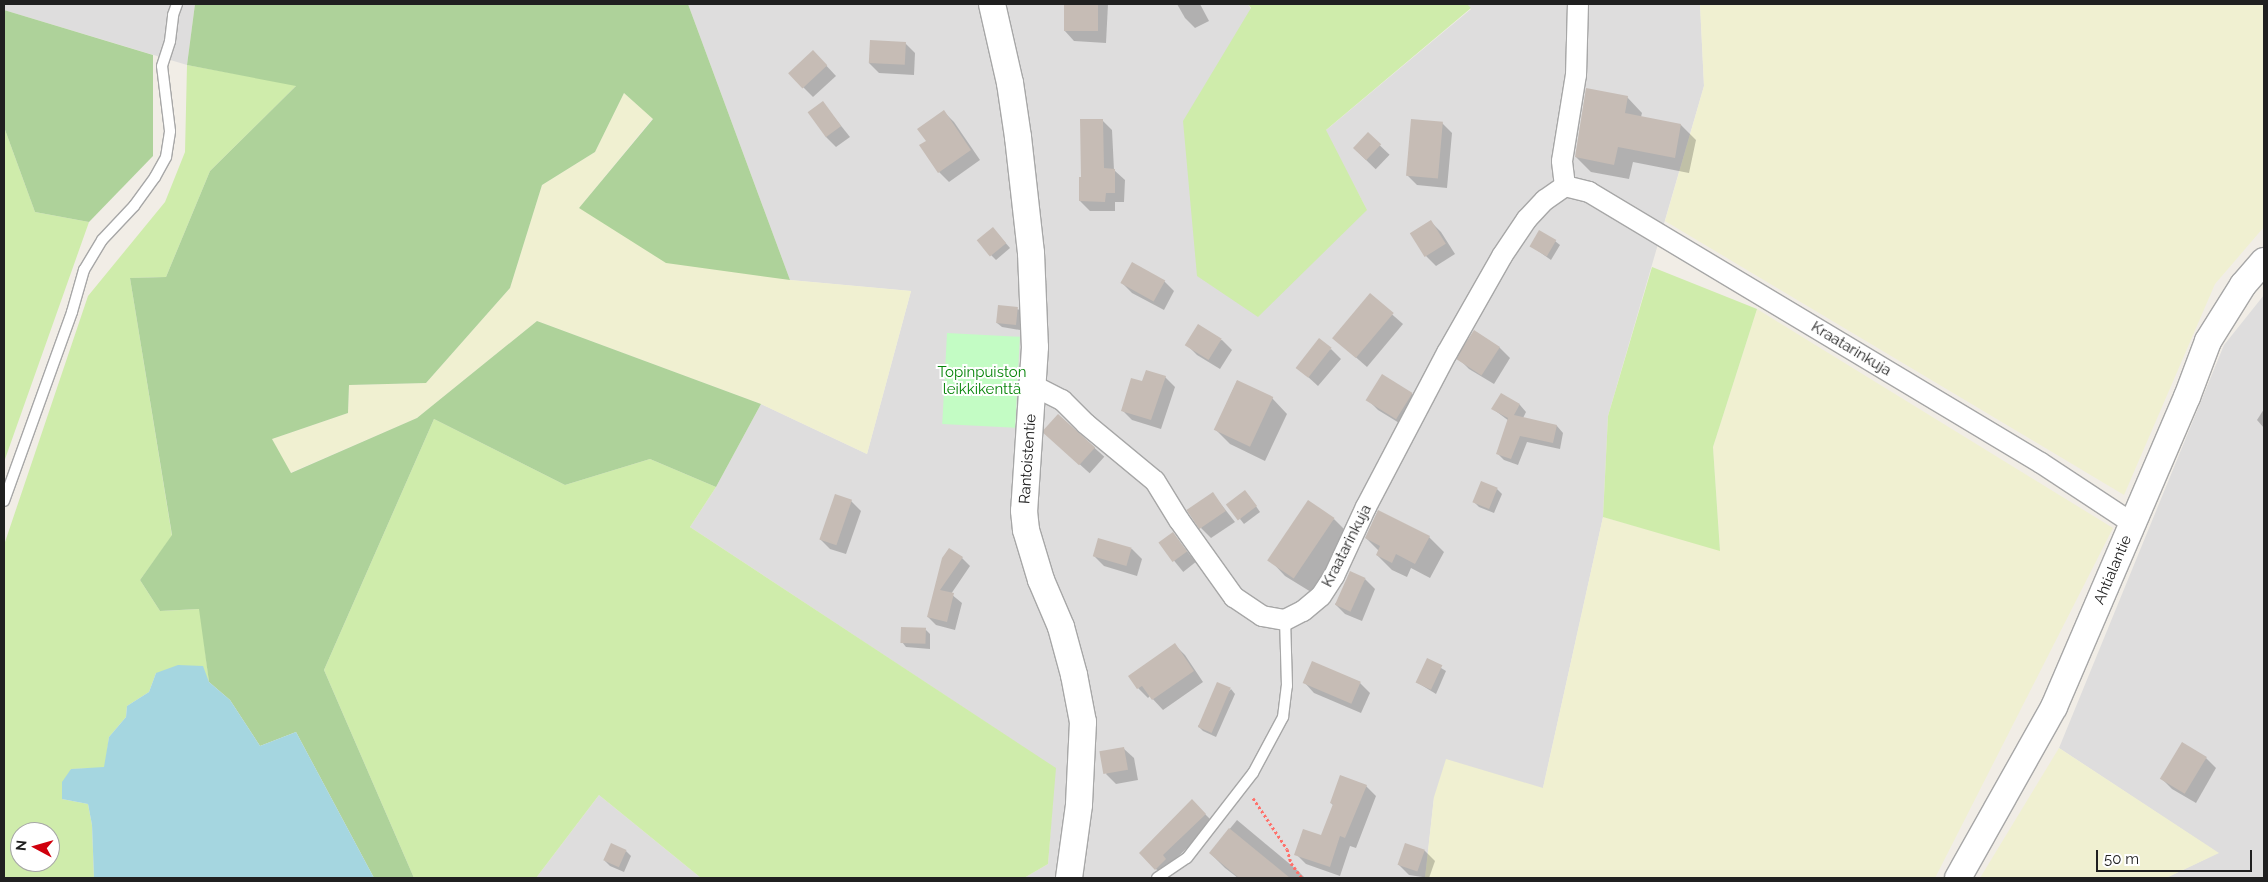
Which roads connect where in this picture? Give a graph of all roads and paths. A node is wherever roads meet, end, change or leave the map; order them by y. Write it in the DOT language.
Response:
graph roads {
  1 [pos="177,4"];
  2 [pos="992,4"];
  3 [pos="1578,4"];
  4 [pos="1565,186"];
  5 [pos="2264,262"];
  6 [pos="1032,386"];
  7 [pos="4,501"];
  8 [pos="2132,523"];
  9 [pos="1285,620"];
  10 [pos="1244,785"];
  11 [pos="1069,878"];
  12 [pos="1157,878"];
  13 [pos="1302,878"];
  14 [pos="1958,878"];
  1 -- 7 [label="lane"];
  2 -- 6 [label="street, Rantoistentie"];
  3 -- 4 [label="street"];
  4 -- 8 [label="street, Kraatarinkuja"];
  4 -- 9 [label="street, Kraatarinkuja"];
  5 -- 8 [label="street, Ahtialantie"];
  6 -- 9 [label="street"];
  6 -- 11 [label="street, Rantoistentie"];
  8 -- 14 [label="street, Ahtialantie"];
  9 -- 10 [label="lane"];
  10 -- 12 [label="lane"];
  10 -- 13 [label="path"];
}
